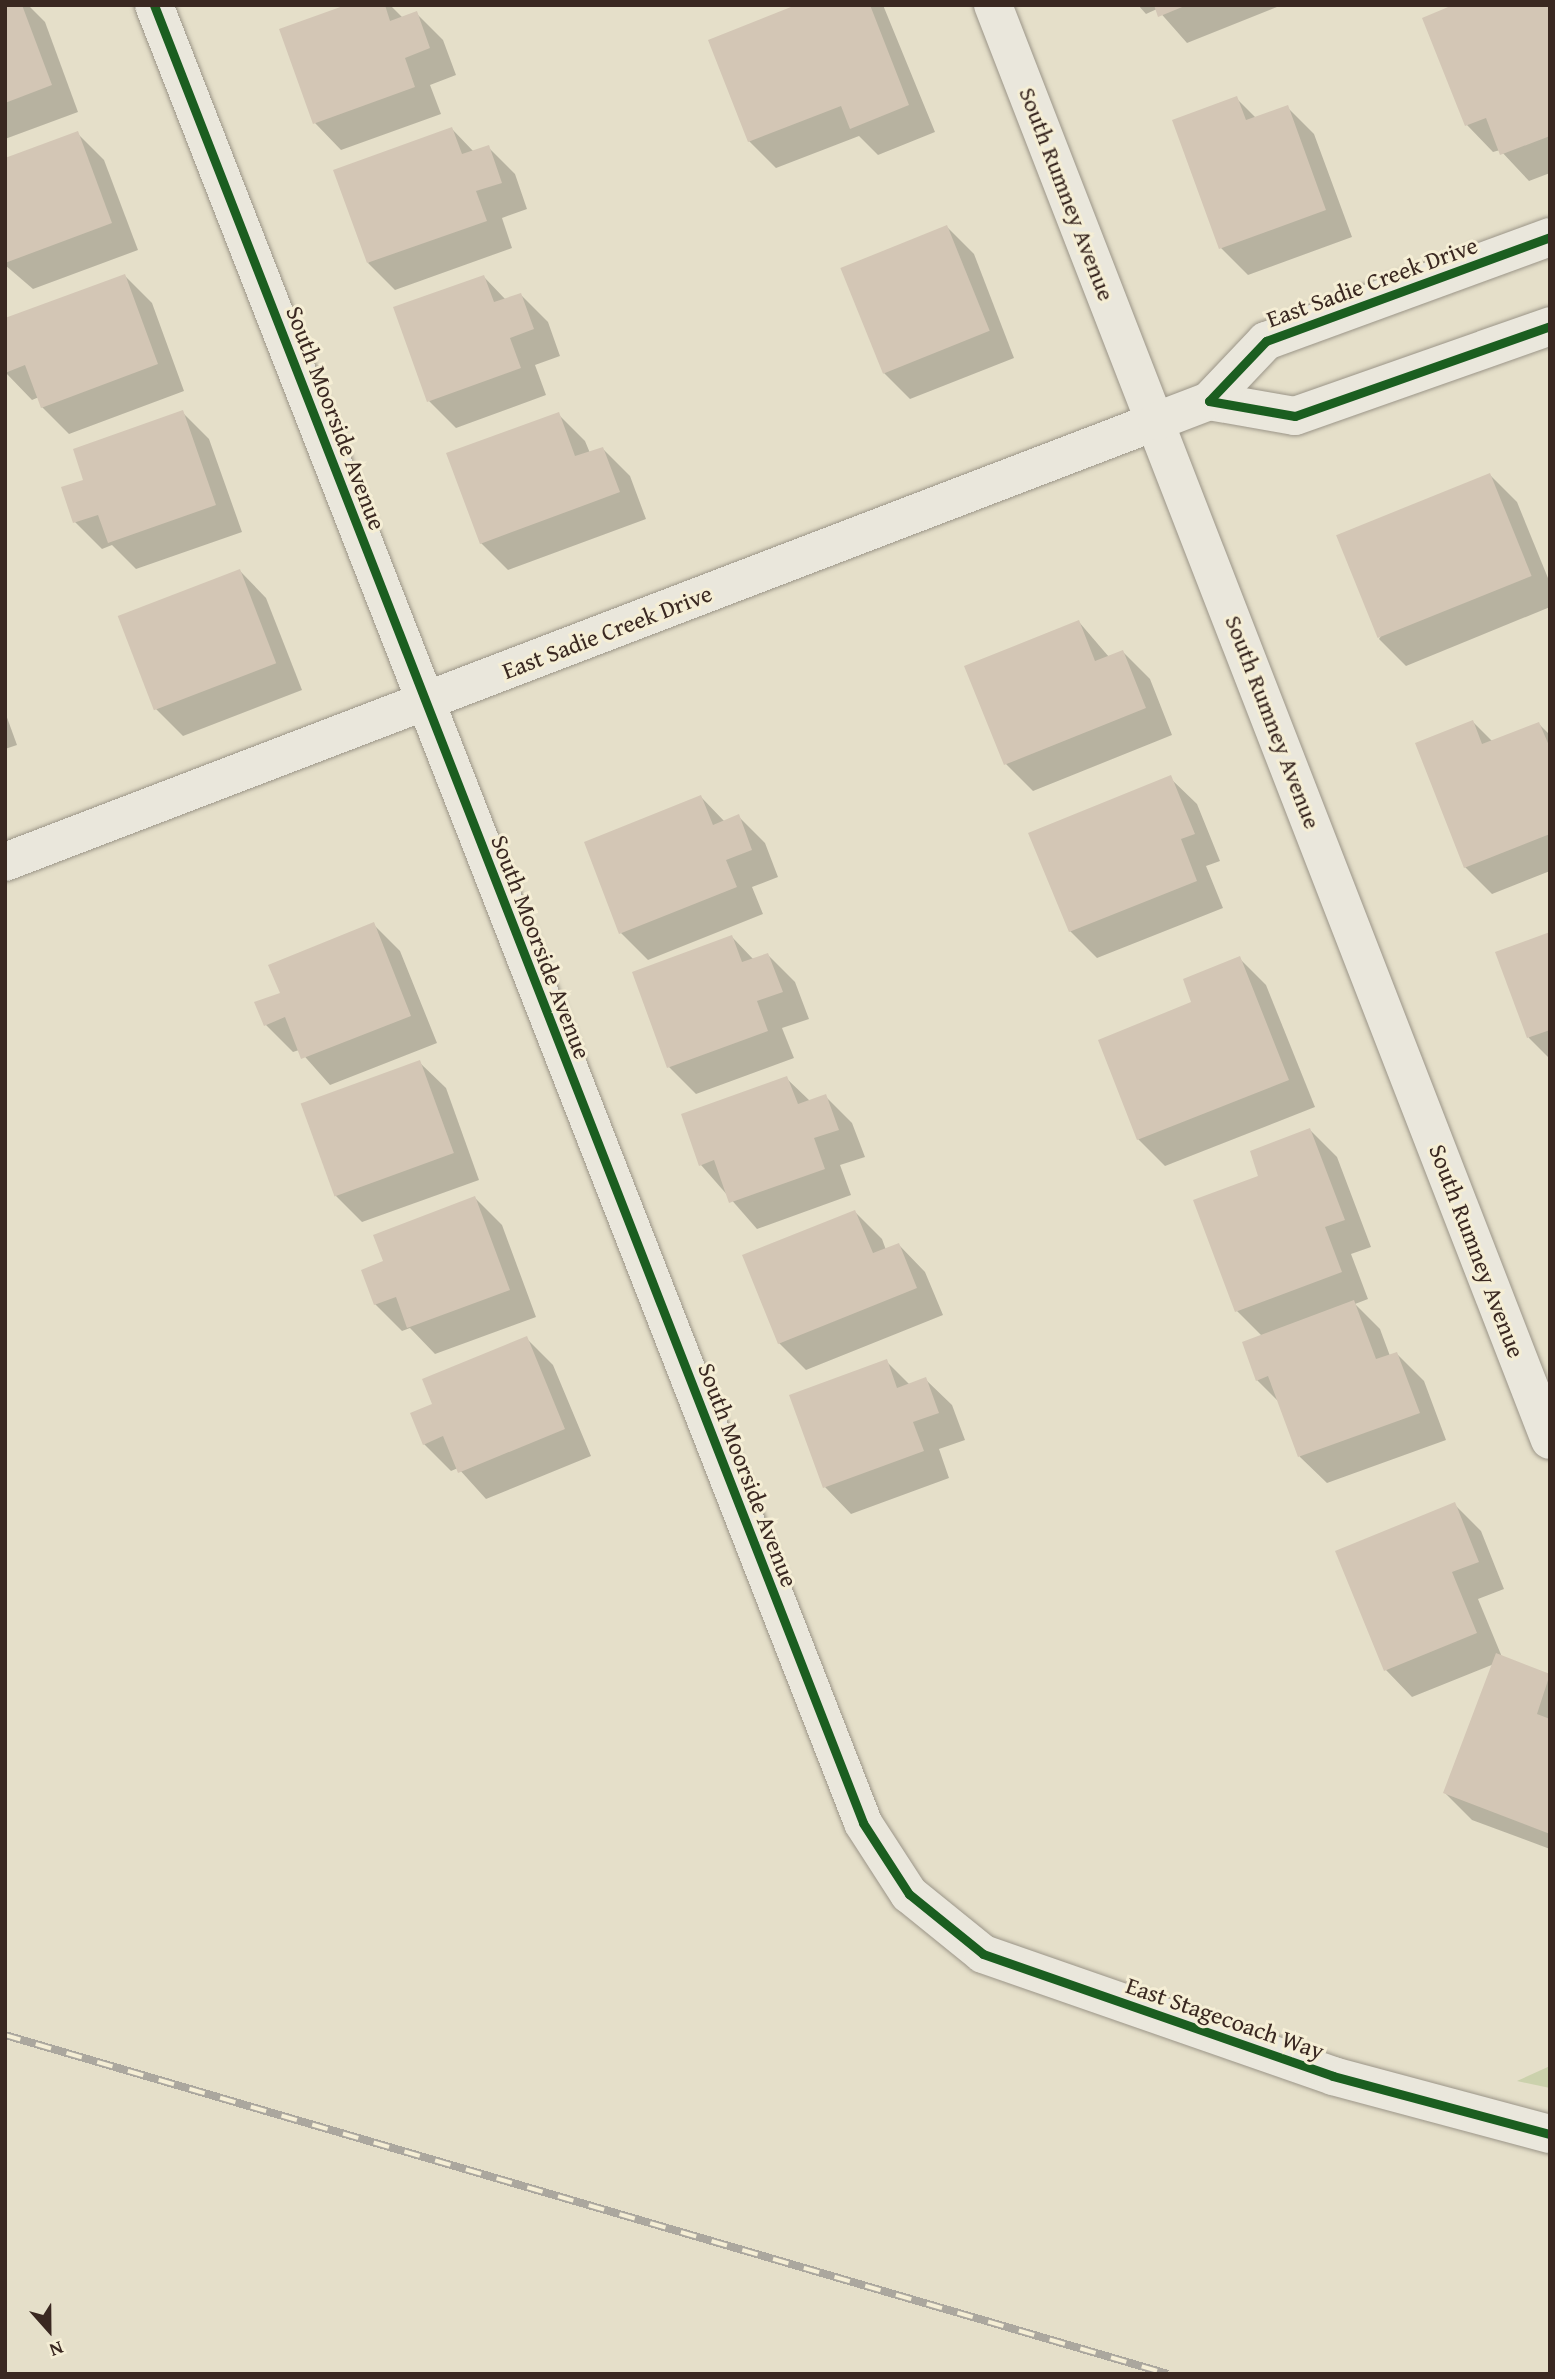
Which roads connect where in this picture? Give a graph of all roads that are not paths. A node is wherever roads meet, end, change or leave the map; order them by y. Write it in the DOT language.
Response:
graph roads {
  1 [pos="154,5"];
  2 [pos="993,5"];
  3 [pos="1550,237"];
  4 [pos="1550,326"];
  5 [pos="1209,401"];
  6 [pos="1157,422"];
  7 [pos="425,702"];
  8 [pos="5,863"];
  9 [pos="1550,1440"];
  10 [pos="909,1894"];
  11 [pos="1550,2134"];
  1 -- 7 [label="street, South Moorside Avenue"];
  2 -- 6 [label="street, South Rumney Avenue"];
  3 -- 5 [label="street, East Sadie Creek Drive"];
  4 -- 5 [label="street"];
  5 -- 6 [label="street, East Sadie Creek Drive"];
  6 -- 7 [label="street, East Sadie Creek Drive"];
  6 -- 9 [label="street, South Rumney Avenue"];
  7 -- 8 [label="street, East Sadie Creek Drive"];
  7 -- 10 [label="street, South Moorside Avenue"];
  10 -- 11 [label="street, East Stagecoach Way"];
}
